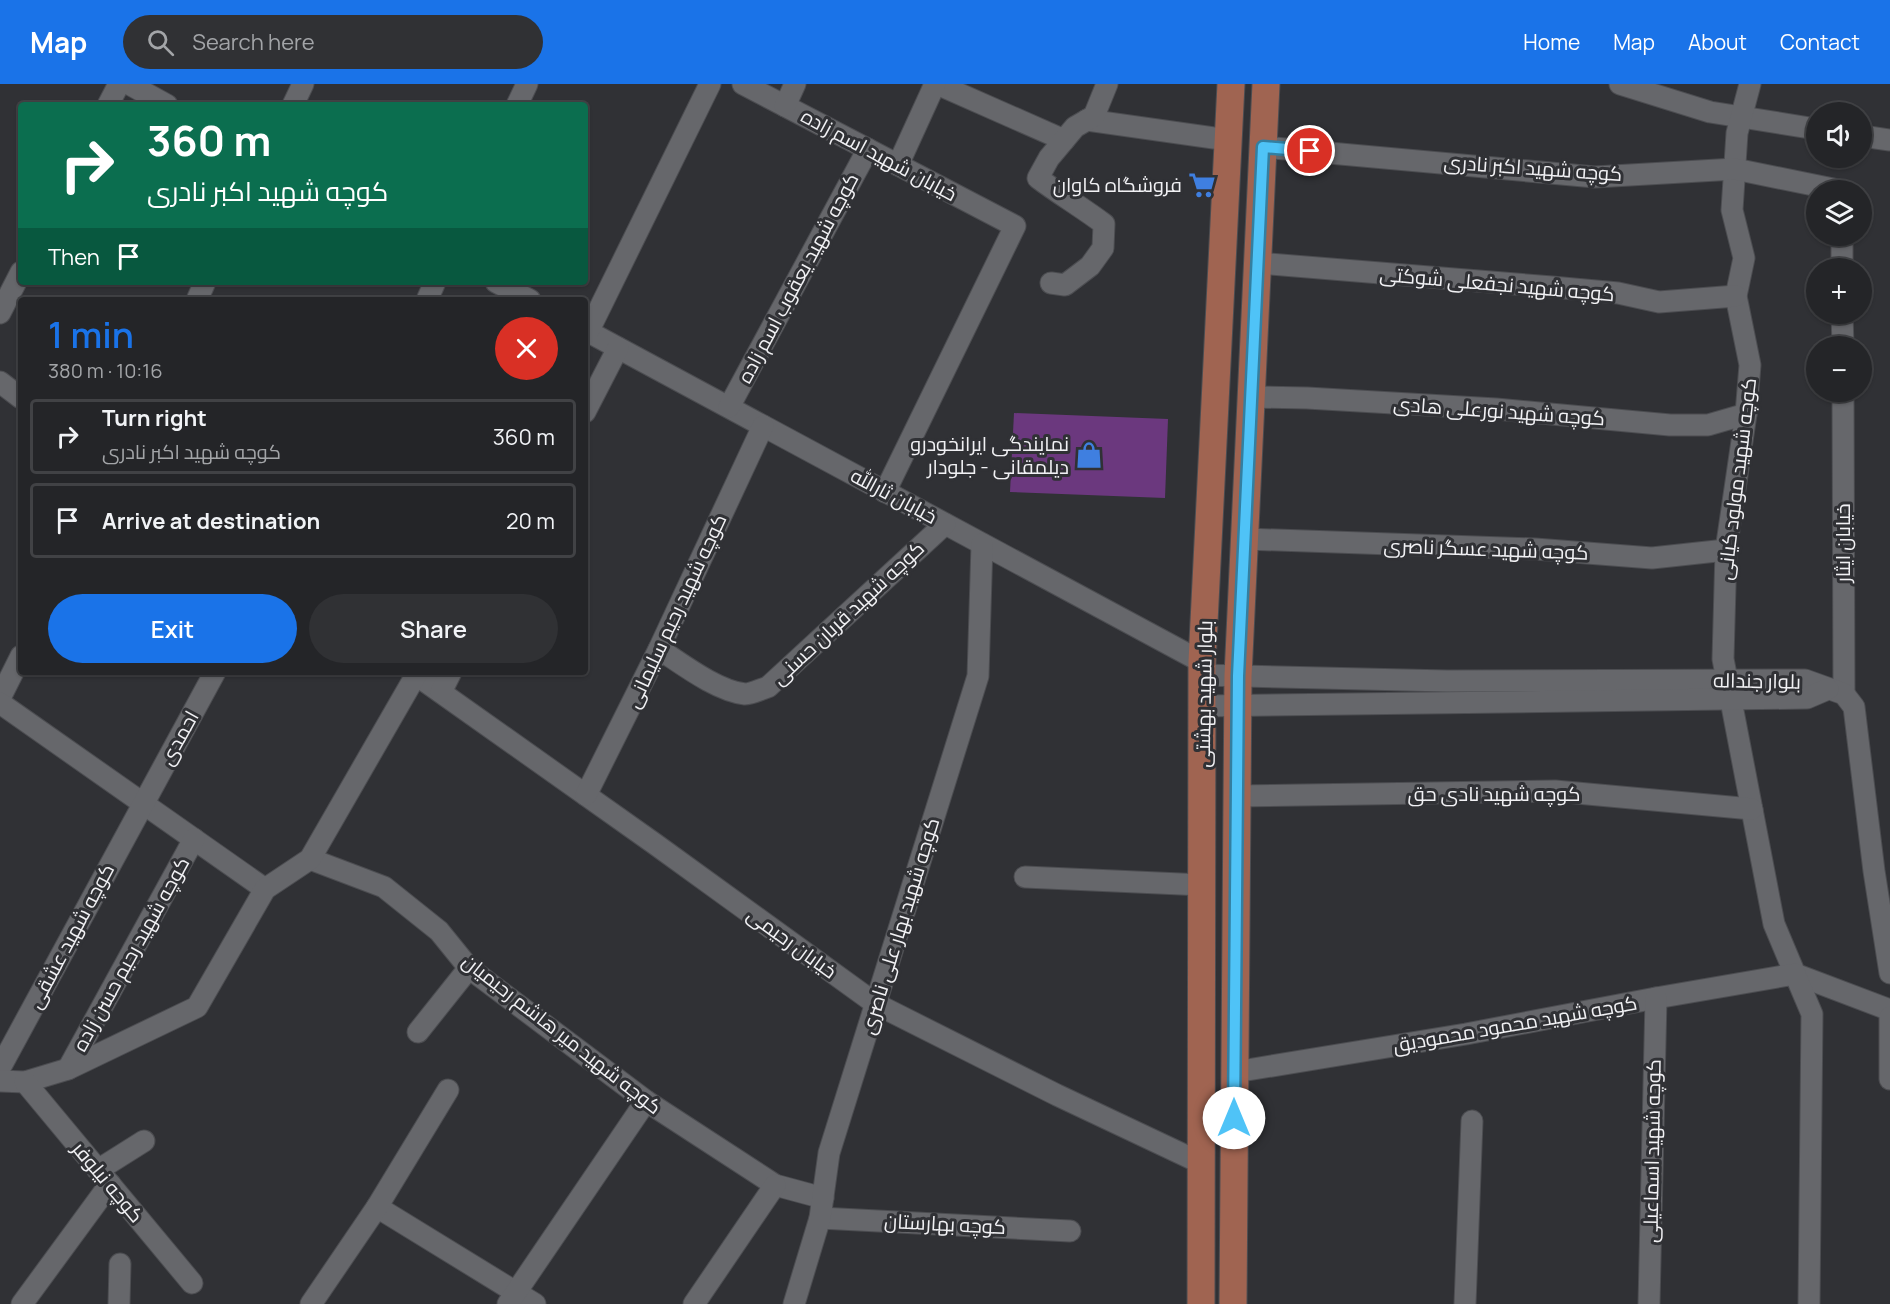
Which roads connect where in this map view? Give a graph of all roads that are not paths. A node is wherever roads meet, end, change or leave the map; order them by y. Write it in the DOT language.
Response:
graph roads {
  1 [pos="119,84"];
  2 [pos="129,84"];
  3 [pos="303,84"];
  4 [pos="526,84"];
  5 [pos="710,84"];
  6 [pos="743,84"];
  7 [pos="795,84"];
  8 [pos="936,84"];
  9 [pos="1107,84"];
  10 [pos="1231,84"];
  11 [pos="1266,84"];
  12 [pos="1620,84"];
  13 [pos="1750,84"];
  14 [pos="110,102"];
  15 [pos="162,102"];
  16 [pos="294,102"];
  17 [pos="518,102"];
  18 [pos="785,106"];
  19 [pos="1742,117"];
  20 [pos="1087,120"];
  21 [pos="1806,127"];
  22 [pos="1872,137"];
  23 [pos="1064,140"];
  24 [pos="1228,140"];
  25 [pos="1890,140"];
  26 [pos="1263,147"];
  27 [pos="868,149"];
  28 [pos="898,165"];
  29 [pos="1735,169"];
  30 [pos="1806,183"];
  31 [pos="1257,263"];
  32 [pos="18,278"];
  33 [pos="1051,283"];
  34 [pos="502,285"];
  35 [pos="1736,296"];
  36 [pos="524,297"];
  37 [pos="0,313"];
  38 [pos="588,329"];
  39 [pos="588,332"];
  40 [pos="618,348"];
  41 [pos="0,382"];
  42 [pos="18,396"];
  43 [pos="1251,398"];
  44 [pos="1843,402"];
  45 [pos="588,406"];
  46 [pos="729,407"];
  47 [pos="1746,414"];
  48 [pos="763,426"];
  49 [pos="885,492"];
  50 [pos="945,524"];
  51 [pos="1245,539"];
  52 [pos="982,544"];
  53 [pos="1726,550"];
  54 [pos="659,649"];
  55 [pos="18,662"];
  56 [pos="1202,669"];
  57 [pos="213,675"];
  58 [pos="413,675"];
  59 [pos="417,675"];
  60 [pos="450,675"];
  61 [pos="1238,676"];
  62 [pos="1526,680"];
  63 [pos="1728,690"];
  64 [pos="441,692"];
  65 [pos="1836,692"];
  66 [pos="0,698"];
  67 [pos="0,703"];
  68 [pos="1522,703"];
  69 [pos="1202,706"];
  70 [pos="1237,706"];
  71 [pos="586,795"];
  72 [pos="1236,796"];
  73 [pos="143,803"];
  74 [pos="1752,809"];
  75 [pos="194,839"];
  76 [pos="310,859"];
  77 [pos="1025,877"];
  78 [pos="1203,885"];
  79 [pos="265,889"];
  80 [pos="469,968"];
  81 [pos="1890,973"];
  82 [pos="1795,974"];
  83 [pos="1656,998"];
  84 [pos="876,1004"];
  85 [pos="1890,1010"];
  86 [pos="1890,1017"];
  87 [pos="418,1032"];
  88 [pos="1889,1042"];
  89 [pos="0,1068"];
  90 [pos="68,1069"];
  91 [pos="1235,1072"];
  92 [pos="1890,1078"];
  93 [pos="0,1082"];
  94 [pos="25,1082"];
  95 [pos="448,1090"];
  96 [pos="646,1101"];
  97 [pos="1472,1121"];
  98 [pos="144,1141"];
  99 [pos="1201,1163"];
  100 [pos="104,1177"];
  101 [pos="775,1185"];
  102 [pos="377,1208"];
  103 [pos="822,1208"];
  104 [pos="1070,1231"];
  105 [pos="120,1264"];
  106 [pos="192,1283"];
  107 [pos="512,1298"];
  108 [pos="22,1304"];
  109 [pos="119,1304"];
  110 [pos="311,1304"];
  111 [pos="535,1304"];
  112 [pos="694,1304"];
  113 [pos="794,1304"];
  114 [pos="1201,1304"];
  115 [pos="1233,1304"];
  116 [pos="1465,1304"];
  117 [pos="1649,1304"];
  118 [pos="1809,1304"];
  1 -- 14 [label="street"];
  2 -- 15 [label="street"];
  3 -- 16 [label="street"];
  4 -- 17 [label="street"];
  5 -- 38 [label="street"];
  6 -- 18 [label="street, خیابان شهید اسم زاده"];
  7 -- 18 [label="street"];
  8 -- 23 [label="street"];
  8 -- 28 [label="street"];
  9 -- 20 [label="street"];
  10 -- 24 [label="main road, بلوار شهید بهشتی"];
  11 -- 26 [label="main road, بلوار شهید بهشتی"];
  12 -- 19 [label="street"];
  13 -- 19 [label="street, کوچه شهید مولود کیانی"];
  18 -- 27 [label="street, خیابان شهید اسم زاده"];
  19 -- 21 [label="street"];
  19 -- 29 [label="street, کوچه شهید مولود کیانی"];
  20 -- 23 [label="street"];
  20 -- 24 [label="street"];
  22 -- 25 [label="street"];
  23 -- 33 [label="street"];
  24 -- 56 [label="main road, بلوار شهید بهشتی"];
  26 -- 29 [label="street, کوچه شهید اکبر نادری"];
  26 -- 31 [label="main road, بلوار شهید بهشتی"];
  27 -- 28 [label="street, خیابان شهید اسم زاده"];
  27 -- 46 [label="street, کوچه شهید یعقوب اسم زاده"];
  28 -- 49 [label="street, خیابان شهید اسم زاده"];
  29 -- 30 [label="street, کوچه شهید اکبر نادری"];
  29 -- 35 [label="street, کوچه شهید مولود کیانی"];
  31 -- 35 [label="street, کوچه شهید نجفعلی شوکتی"];
  31 -- 43 [label="main road, بلوار شهید بهشتی"];
  32 -- 37 [label="street"];
  34 -- 36 [label="street"];
  35 -- 47 [label="street, کوچه شهید مولود کیانی"];
  39 -- 40 [label="street, خیابان ثارالله"];
  40 -- 45 [label="street"];
  40 -- 46 [label="street, خیابان ثارالله"];
  41 -- 42 [label="street"];
  43 -- 47 [label="street, کوچه شهید نورعلی هادی"];
  43 -- 51 [label="main road, بلوار شهید بهشتی"];
  44 -- 65 [label="street, خیابان ایثار"];
  46 -- 48 [label="street, خیابان ثارالله"];
  47 -- 53 [label="street, کوچه شهید مولود کیانی"];
  48 -- 49 [label="street, خیابان ثارالله"];
  48 -- 54 [label="street, کوچه شهید رحیم سلیمانی"];
  49 -- 50 [label="street, خیابان ثارالله"];
  50 -- 52 [label="street, خیابان ثارالله"];
  50 -- 54 [label="street, کوچه شهید قربان حسنی"];
  51 -- 53 [label="street, کوچه شهید عسگر ناصری"];
  51 -- 61 [label="main road, بلوار شهید بهشتی"];
  52 -- 56 [label="street, خیابان ثارالله"];
  52 -- 84 [label="street, کوچه شهید بهار علی ناصری"];
  53 -- 63 [label="street, کوچه شهید مولود کیانی"];
  54 -- 71 [label="street, کوچه شهید رحیم سلیمانی"];
  55 -- 66 [label="street"];
  56 -- 61 [label="street, بلوار جنداله"];
  56 -- 69 [label="main road, بلوار شهید بهشتی"];
  57 -- 73 [label="street, احمدی"];
  58 -- 76 [label="street"];
  59 -- 64 [label="street, خیابان رحیمی"];
  60 -- 64 [label="street"];
  61 -- 62 [label="street, بلوار جنداله"];
  61 -- 70 [label="main road, بلوار شهید بهشتی"];
  62 -- 63 [label="street, بلوار جنداله"];
  62 -- 68 [label="street"];
  63 -- 65 [label="street, بلوار جنداله"];
  63 -- 68 [label="street, بلوار جنداله"];
  63 -- 74 [label="street, کوچه شهید مولود کیانی"];
  64 -- 71 [label="street, خیابان رحیمی"];
  65 -- 81 [label="street, خیابان ایثار"];
  67 -- 73 [label="street"];
  68 -- 70 [label="street, بلوار جنداله"];
  69 -- 70 [label="street, بلوار جنداله"];
  69 -- 78 [label="main road, بلوار شهید بهشتی"];
  70 -- 72 [label="main road, بلوار شهید بهشتی"];
  71 -- 84 [label="street, خیابان رحیمی"];
  72 -- 74 [label="street, کوچه شهید نادی حق"];
  72 -- 91 [label="main road, بلوار شهید بهشتی"];
  73 -- 75 [label="street"];
  73 -- 89 [label="street, کوچه شهید عشقی"];
  74 -- 82 [label="street, کوچه شهید مولود کیانی"];
  75 -- 79 [label="street"];
  75 -- 90 [label="street, کوچه شهید رحیم حسن زاده"];
  76 -- 79 [label="street"];
  76 -- 80 [label="street, کوچه شهید میر هاشم رحیمیان"];
  77 -- 78 [label="street"];
  78 -- 99 [label="main road, بلوار شهید بهشتی"];
  79 -- 90 [label="street"];
  80 -- 87 [label="street"];
  80 -- 96 [label="street, کوچه شهید میر هاشم رحیمیان"];
  82 -- 83 [label="street, کوچه شهید محمود محمودیق"];
  82 -- 85 [label="street"];
  82 -- 118 [label="street, کوچه شهید مولود کیانی"];
  83 -- 91 [label="street, کوچه شهید محمود محمودیق"];
  83 -- 117 [label="street, کوچه شهید اسماعیلی"];
  84 -- 99 [label="street, خیابان رحیمی"];
  84 -- 103 [label="street, کوچه شهید بهار علی ناصری"];
  86 -- 88 [label="street"];
  88 -- 92 [label="street"];
  90 -- 94 [label="street"];
  91 -- 115 [label="main road, بلوار شهید بهشتی"];
  93 -- 94 [label="street"];
  94 -- 100 [label="street, کوچه نیلوفر"];
  95 -- 102 [label="street"];
  96 -- 101 [label="street, کوچه شهید میر هاشم رحیمیان"];
  96 -- 107 [label="street"];
  97 -- 116 [label="street"];
  98 -- 100 [label="street"];
  99 -- 114 [label="main road, بلوار شهید بهشتی"];
  100 -- 106 [label="street, کوچه نیلوفر"];
  100 -- 108 [label="street"];
  101 -- 103 [label="street, کوچه شهید میر هاشم رحیمیان"];
  101 -- 112 [label="street"];
  102 -- 107 [label="street"];
  102 -- 110 [label="street"];
  103 -- 104 [label="street, کوچه بهارستان"];
  103 -- 113 [label="street, کوچه شهید بهار علی ناصری"];
  105 -- 109 [label="street"];
  107 -- 111 [label="street"];
}
